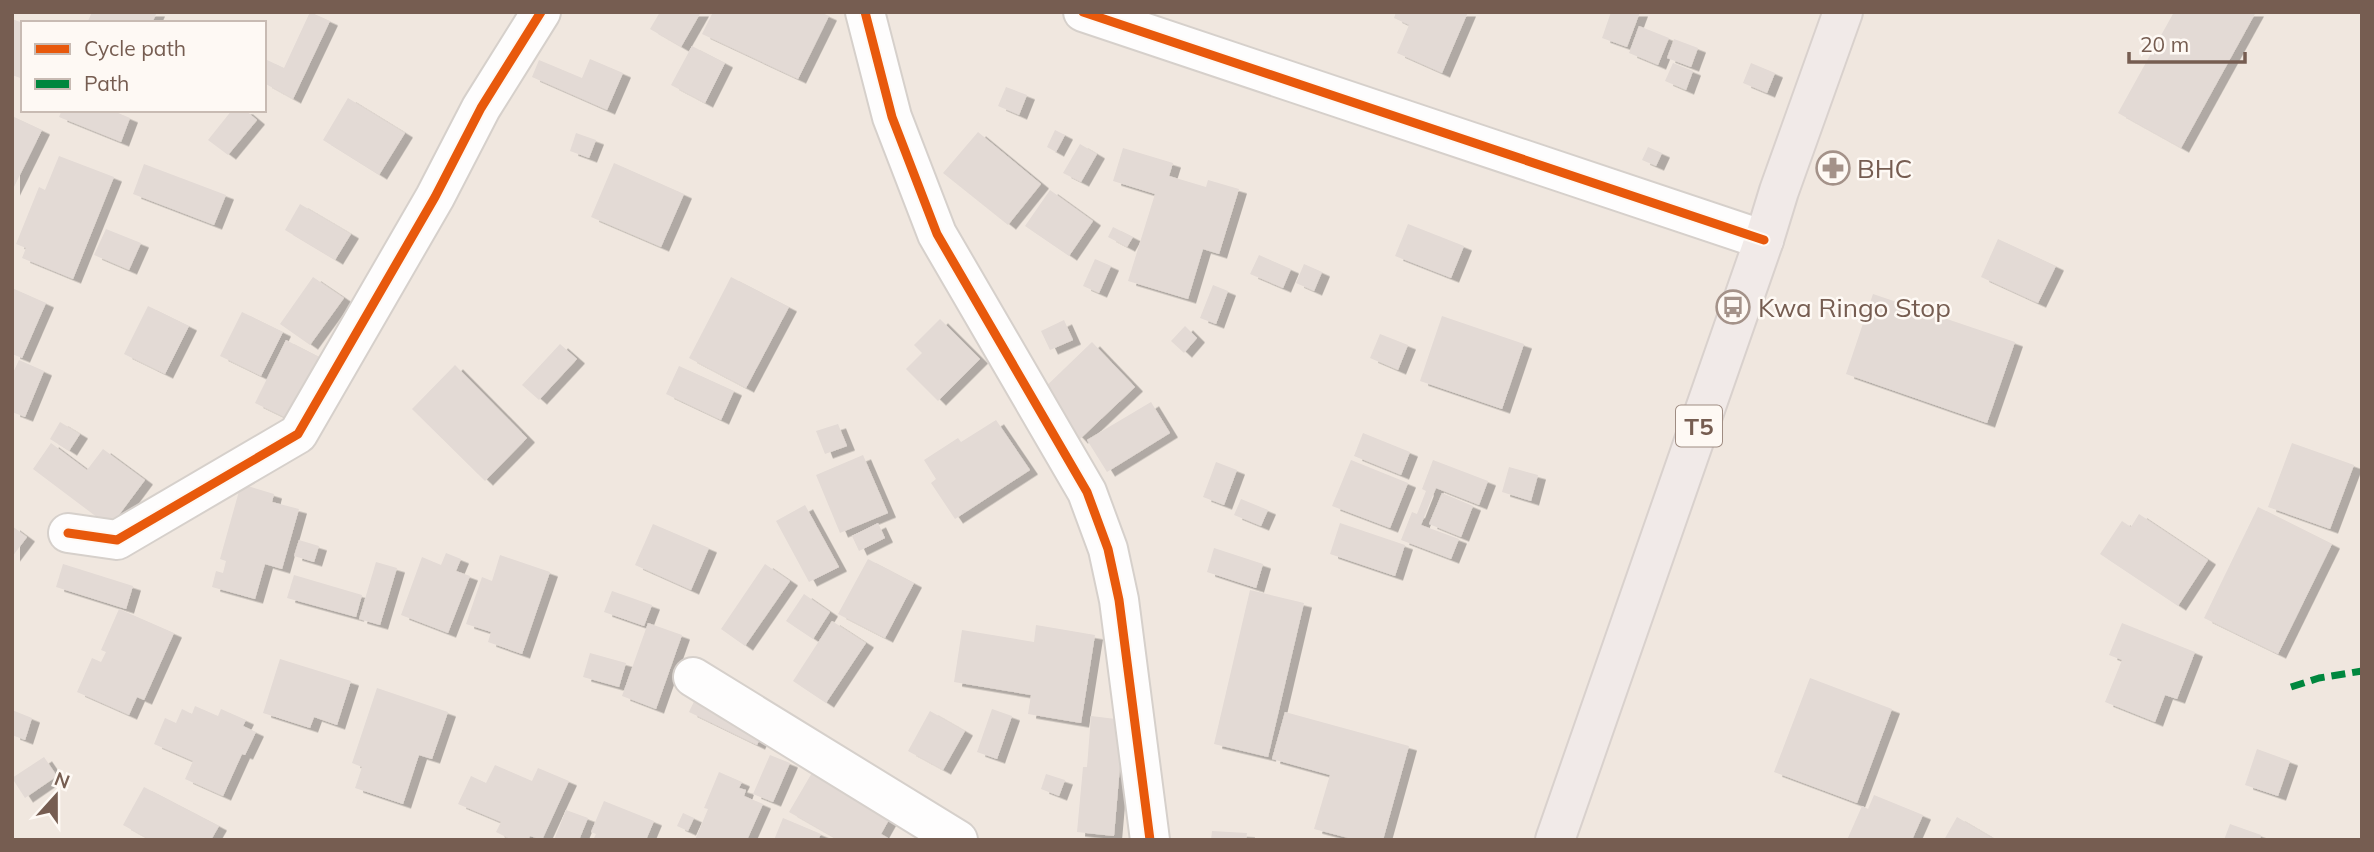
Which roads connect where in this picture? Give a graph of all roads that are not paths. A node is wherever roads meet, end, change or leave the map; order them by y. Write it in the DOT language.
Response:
graph roads {
  1 [pos="541,12"];
  2 [pos="865,12"];
  3 [pos="1083,12"];
  4 [pos="1843,12"];
  5 [pos="1764,240"];
  6 [pos="68,533"];
  7 [pos="693,677"];
  8 [pos="958,840"];
  9 [pos="1150,840"];
  10 [pos="1555,840"];
  1 -- 6 [label="street"];
  2 -- 9 [label="street"];
  3 -- 5 [label="street"];
  4 -- 5 [label="highway, T5"];
  5 -- 10 [label="highway, T5"];
  7 -- 8 [label="street"];
}
